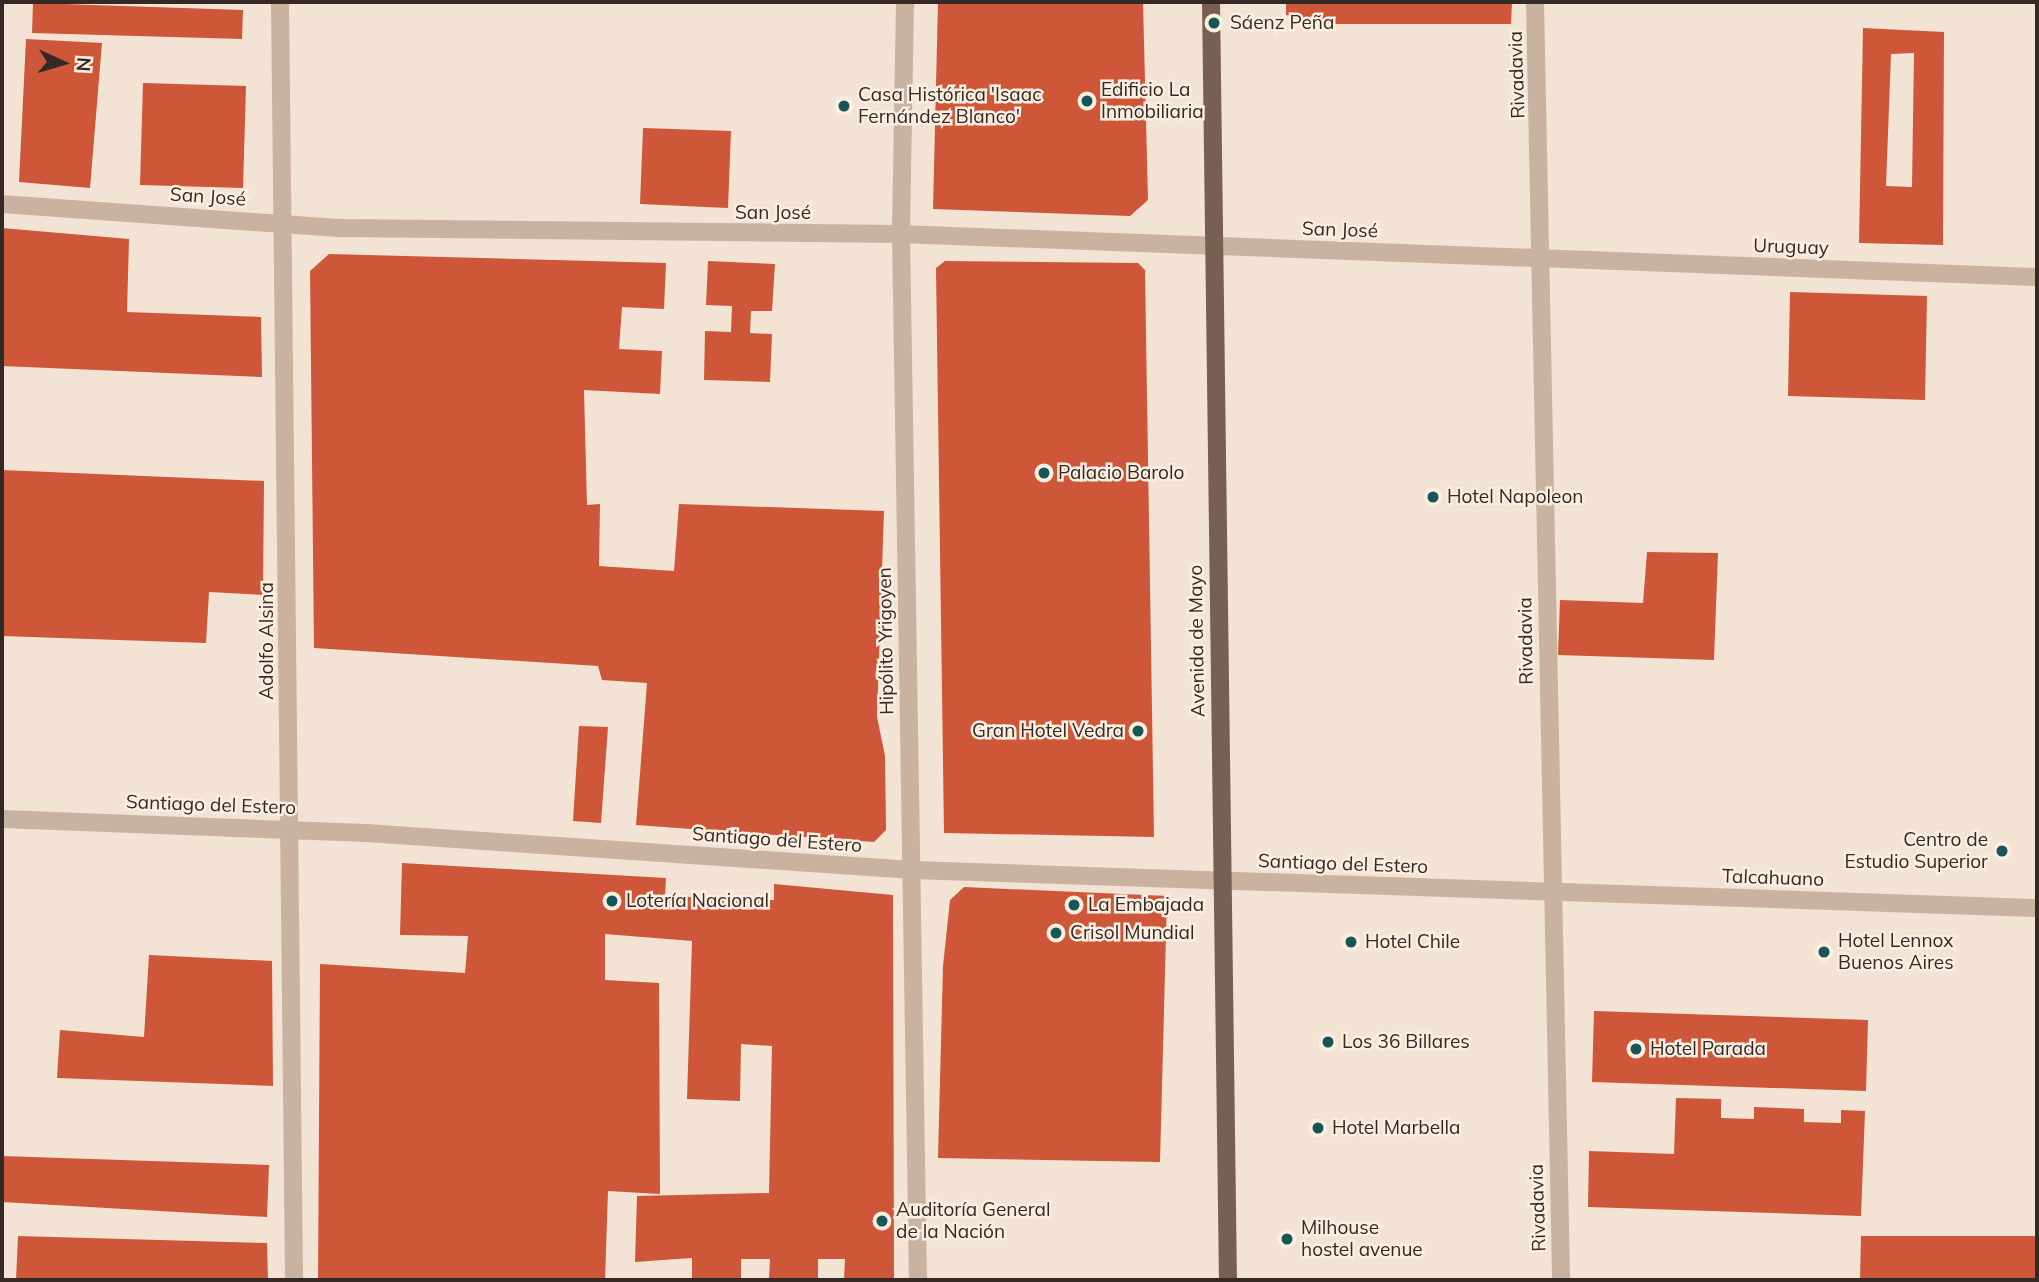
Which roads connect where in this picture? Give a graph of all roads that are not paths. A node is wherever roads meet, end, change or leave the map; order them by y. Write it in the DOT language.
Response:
graph roads {
  1 [pos="280,2"];
  2 [pos="905,2"];
  3 [pos="1211,2"];
  4 [pos="1535,2"];
  5 [pos="2,204"];
  6 [pos="284,224"];
  7 [pos="901,234"];
  8 [pos="1216,246"];
  9 [pos="1544,258"];
  10 [pos="2037,277"];
  11 [pos="2,819"];
  12 [pos="289,829"];
  13 [pos="913,870"];
  14 [pos="1221,881"];
  15 [pos="1550,891"];
  16 [pos="2037,908"];
  17 [pos="294,1280"];
  18 [pos="918,1280"];
  19 [pos="1228,1280"];
  20 [pos="1561,1280"];
  1 -- 6 [label="street, Adolfo Alsina"];
  2 -- 7 [label="street, Hipólito Yrigoyen"];
  3 -- 8 [label="main road, Avenida de Mayo"];
  4 -- 9 [label="street, Rivadavia"];
  5 -- 6 [label="street, San José"];
  6 -- 7 [label="street, San José"];
  6 -- 12 [label="street, Adolfo Alsina"];
  7 -- 8 [label="street, San José"];
  7 -- 13 [label="street, Hipólito Yrigoyen"];
  8 -- 9 [label="street, San José"];
  8 -- 14 [label="main road, Avenida de Mayo"];
  9 -- 10 [label="street, Uruguay"];
  9 -- 15 [label="street, Rivadavia"];
  11 -- 12 [label="street, Santiago del Estero"];
  12 -- 13 [label="street, Santiago del Estero"];
  12 -- 17 [label="street, Adolfo Alsina"];
  13 -- 14 [label="street, Santiago del Estero"];
  13 -- 18 [label="street, Hipólito Yrigoyen"];
  14 -- 15 [label="street, Santiago del Estero"];
  14 -- 19 [label="main road, Avenida de Mayo"];
  15 -- 16 [label="street, Talcahuano"];
  15 -- 20 [label="street, Rivadavia"];
}
